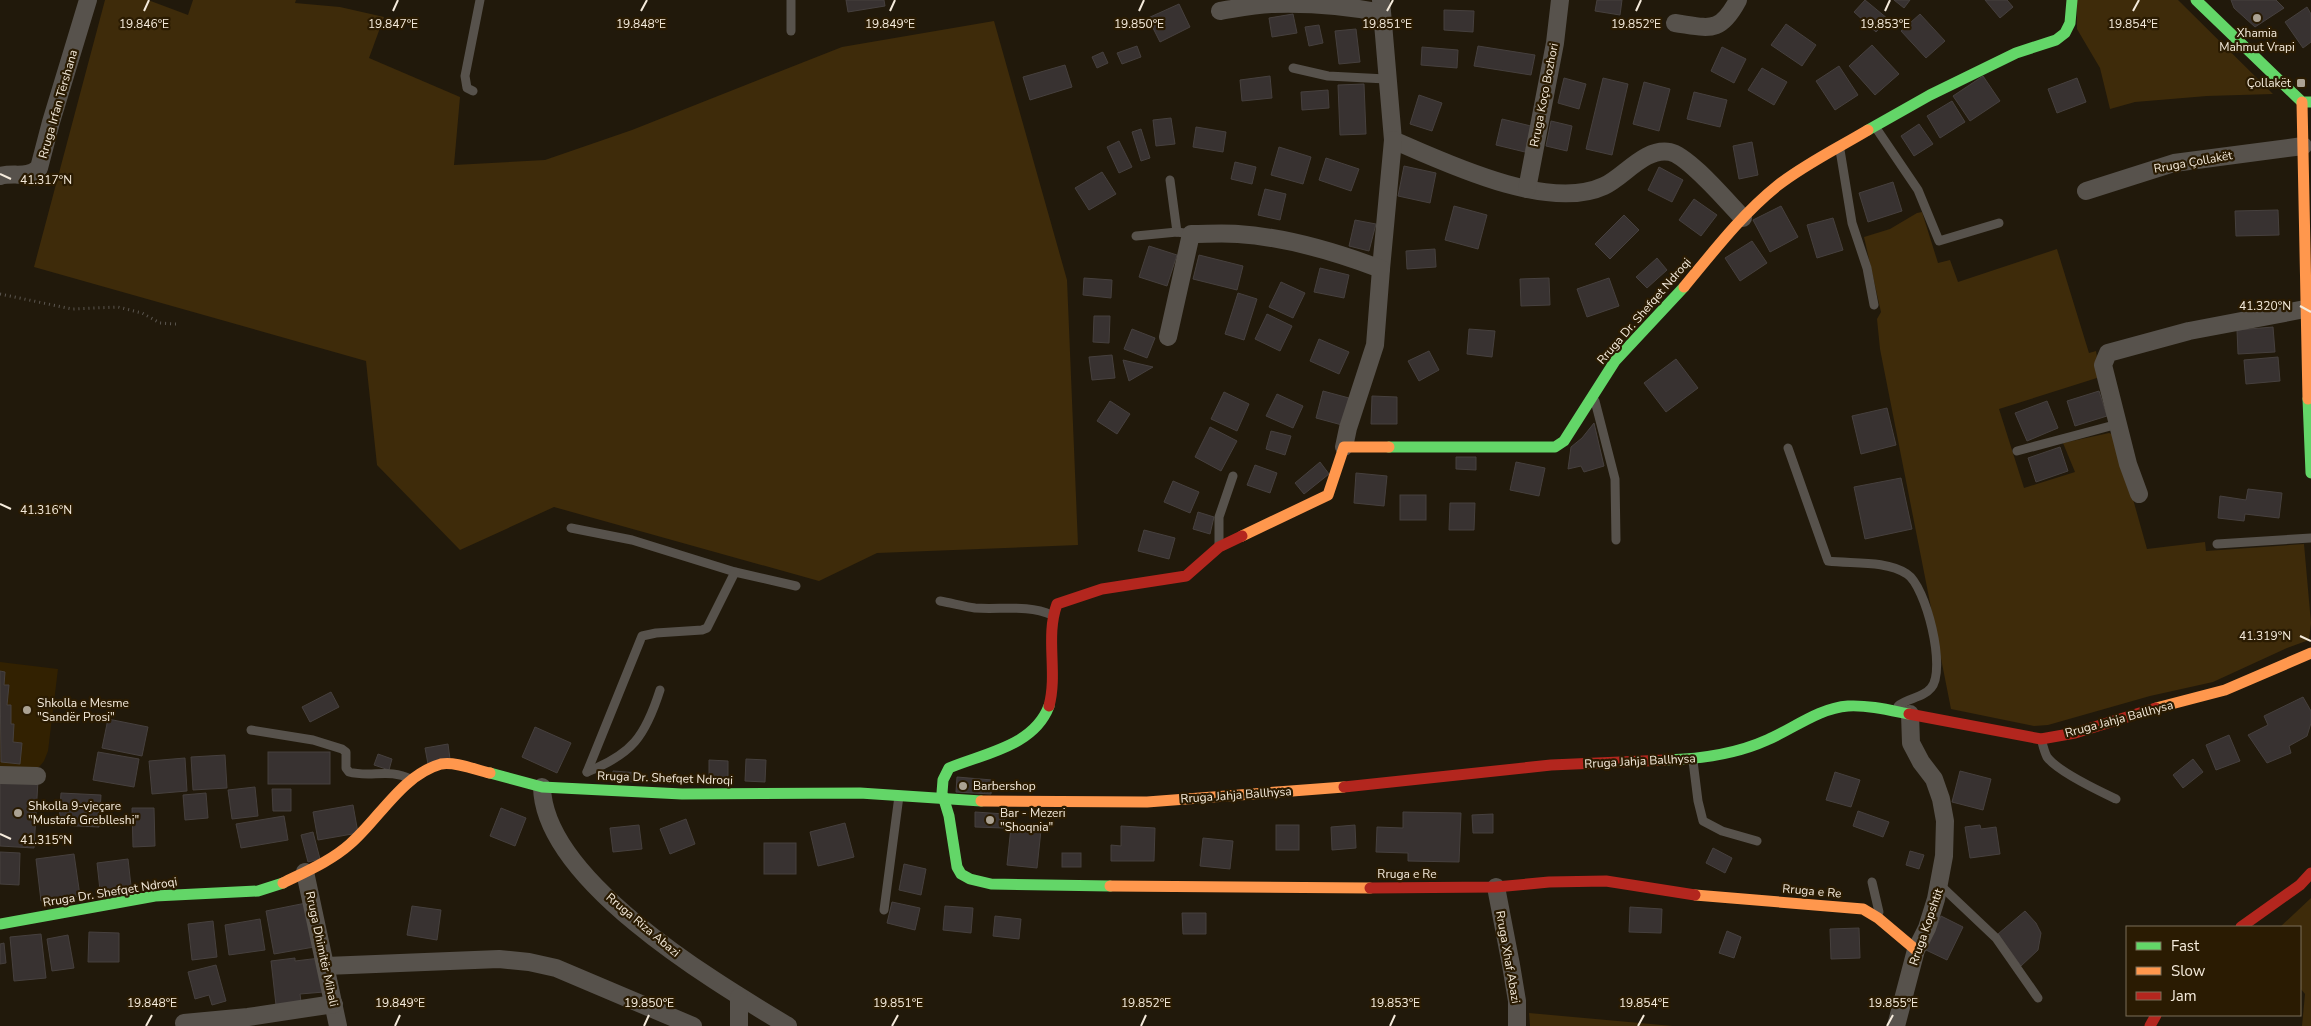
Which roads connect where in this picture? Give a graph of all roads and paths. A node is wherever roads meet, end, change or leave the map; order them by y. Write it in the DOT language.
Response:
graph roads {
  1 [pos="88,0"];
  2 [pos="480,0"];
  3 [pos="791,0"];
  4 [pos="1560,0"];
  5 [pos="1738,0"];
  6 [pos="2072,0"];
  7 [pos="2196,0"];
  8 [pos="1381,7"];
  9 [pos="1220,11"];
  10 [pos="1675,23"];
  11 [pos="791,31"];
  12 [pos="1293,68"];
  13 [pos="1386,79"];
  14 [pos="473,91"];
  15 [pos="2307,102"];
  16 [pos="1875,127"];
  17 [pos="1393,140"];
  18 [pos="2303,146"];
  19 [pos="1840,147"];
  20 [pos="0,176"];
  21 [pos="1170,180"];
  22 [pos="1527,190"];
  23 [pos="2086,191"];
  24 [pos="1743,218"];
  25 [pos="1999,223"];
  26 [pos="1184,233"];
  27 [pos="2307,235"];
  28 [pos="1136,236"];
  29 [pos="1381,269"];
  30 [pos="0,294"];
  31 [pos="1874,305"];
  32 [pos="2305,309"];
  33 [pos="176,324"];
  34 [pos="1168,337"];
  35 [pos="2309,381"];
  36 [pos="1593,394"];
  37 [pos="2118,424"];
  38 [pos="1344,447"];
  39 [pos="1788,448"];
  40 [pos="2017,451"];
  41 [pos="2311,473"];
  42 [pos="1233,476"];
  43 [pos="2139,494"];
  44 [pos="571,528"];
  45 [pos="2311,538"];
  46 [pos="1616,540"];
  47 [pos="2217,544"];
  48 [pos="1219,546"];
  49 [pos="734,572"];
  50 [pos="796,586"];
  51 [pos="940,601"];
  52 [pos="1052,615"];
  53 [pos="2311,653"];
  54 [pos="660,690"];
  55 [pos="1903,713"];
  56 [pos="251,730"];
  57 [pos="2041,738"];
  58 [pos="1693,760"];
  59 [pos="586,772"];
  60 [pos="0,775"];
  61 [pos="37,776"];
  62 [pos="411,779"];
  63 [pos="542,787"];
  64 [pos="582,789"];
  65 [pos="899,795"];
  66 [pos="2116,798"];
  67 [pos="943,800"];
  68 [pos="1757,841"];
  69 [pos="305,872"];
  70 [pos="2311,873"];
  71 [pos="1872,882"];
  72 [pos="1940,885"];
  73 [pos="1496,888"];
  74 [pos="884,910"];
  75 [pos="1880,917"];
  76 [pos="0,924"];
  77 [pos="2242,926"];
  78 [pos="1916,950"];
  79 [pos="326,966"];
  80 [pos="740,997"];
  81 [pos="2038,998"];
  82 [pos="334,1004"];
  83 [pos="184,1023"];
  84 [pos="338,1026"];
  85 [pos="693,1026"];
  86 [pos="739,1026"];
  87 [pos="788,1026"];
  88 [pos="1517,1026"];
  89 [pos="1896,1026"];
  1 -- 20 [label="street, Rruga Irfan Tërshana"];
  2 -- 14 [label="lane"];
  3 -- 11 [label="lane"];
  4 -- 22 [label="street, Rruga Koço Bozhori"];
  5 -- 10 [label="street"];
  6 -- 16 [label="main road, Rruga Dr. Shefqet Ndroqi"];
  7 -- 15 [label="main road"];
  8 -- 9 [label="street"];
  8 -- 13 [label="street"];
  12 -- 13 [label="lane"];
  13 -- 17 [label="street"];
  15 -- 18 [label="main road"];
  16 -- 19 [label="main road, Rruga Dr. Shefqet Ndroqi"];
  16 -- 25 [label="lane"];
  17 -- 22 [label="street"];
  17 -- 29 [label="street"];
  18 -- 23 [label="street, Rruga Çollakët"];
  18 -- 27 [label="main road"];
  19 -- 24 [label="main road, Rruga Dr. Shefqet Ndroqi"];
  19 -- 31 [label="lane"];
  21 -- 26 [label="lane"];
  22 -- 24 [label="street"];
  24 -- 36 [label="main road, Rruga Dr. Shefqet Ndroqi"];
  26 -- 28 [label="lane"];
  26 -- 29 [label="street"];
  26 -- 34 [label="street"];
  27 -- 32 [label="main road"];
  29 -- 38 [label="street"];
  30 -- 33 [label="path"];
  32 -- 35 [label="main road"];
  32 -- 37 [label="street"];
  35 -- 41 [label="main road"];
  36 -- 38 [label="main road, Rruga Dr. Shefqet Ndroqi"];
  36 -- 46 [label="lane"];
  37 -- 40 [label="lane"];
  37 -- 43 [label="street"];
  38 -- 48 [label="main road"];
  39 -- 55 [label="lane"];
  42 -- 48 [label="lane"];
  44 -- 49 [label="lane"];
  45 -- 47 [label="lane"];
  48 -- 52 [label="main road"];
  49 -- 50 [label="lane"];
  49 -- 59 [label="lane"];
  51 -- 52 [label="lane"];
  52 -- 67 [label="main road"];
  53 -- 57 [label="main road, Rruga Jahja Ballhysa"];
  54 -- 59 [label="lane"];
  55 -- 57 [label="main road, Rruga Jahja Ballhysa"];
  55 -- 58 [label="main road, Rruga Jahja Ballhysa"];
  55 -- 72 [label="street, Rruga Kopshtit"];
  56 -- 62 [label="lane"];
  57 -- 66 [label="lane"];
  58 -- 67 [label="main road, Rruga Jahja Ballhysa"];
  58 -- 68 [label="lane"];
  59 -- 64 [label="street"];
  60 -- 61 [label="street"];
  62 -- 63 [label="main road, Rruga Dr. Shefqet Ndroqi"];
  62 -- 69 [label="main road, Rruga Dr. Shefqet Ndroqi"];
  63 -- 64 [label="main road, Rruga Dr. Shefqet Ndroqi"];
  63 -- 80 [label="street, Rruga Riza Abazi"];
  64 -- 65 [label="main road, Rruga Dr. Shefqet Ndroqi"];
  65 -- 67 [label="main road, Rruga Dr. Shefqet Ndroqi"];
  65 -- 74 [label="lane"];
  67 -- 73 [label="main road, Rruga e Re"];
  69 -- 76 [label="main road, Rruga Dr. Shefqet Ndroqi"];
  69 -- 79 [label="street, Rruga Dhimitër Mihali"];
  70 -- 77 [label="main road"];
  71 -- 75 [label="lane"];
  72 -- 78 [label="street, Rruga Kopshtit"];
  72 -- 81 [label="lane"];
  73 -- 75 [label="main road, Rruga e Re"];
  73 -- 88 [label="street, Rruga Xhaf Abazi"];
  75 -- 78 [label="main road, Rruga e Re"];
  78 -- 89 [label="street, Rruga Kopshtit"];
  79 -- 82 [label="street, Rruga Dhimitër Mihali"];
  79 -- 85 [label="street"];
  80 -- 86 [label="street"];
  80 -- 87 [label="street, Rruga Riza Abazi"];
  82 -- 83 [label="street"];
  82 -- 84 [label="street, Rruga Dhimitër Mihali"];
}
